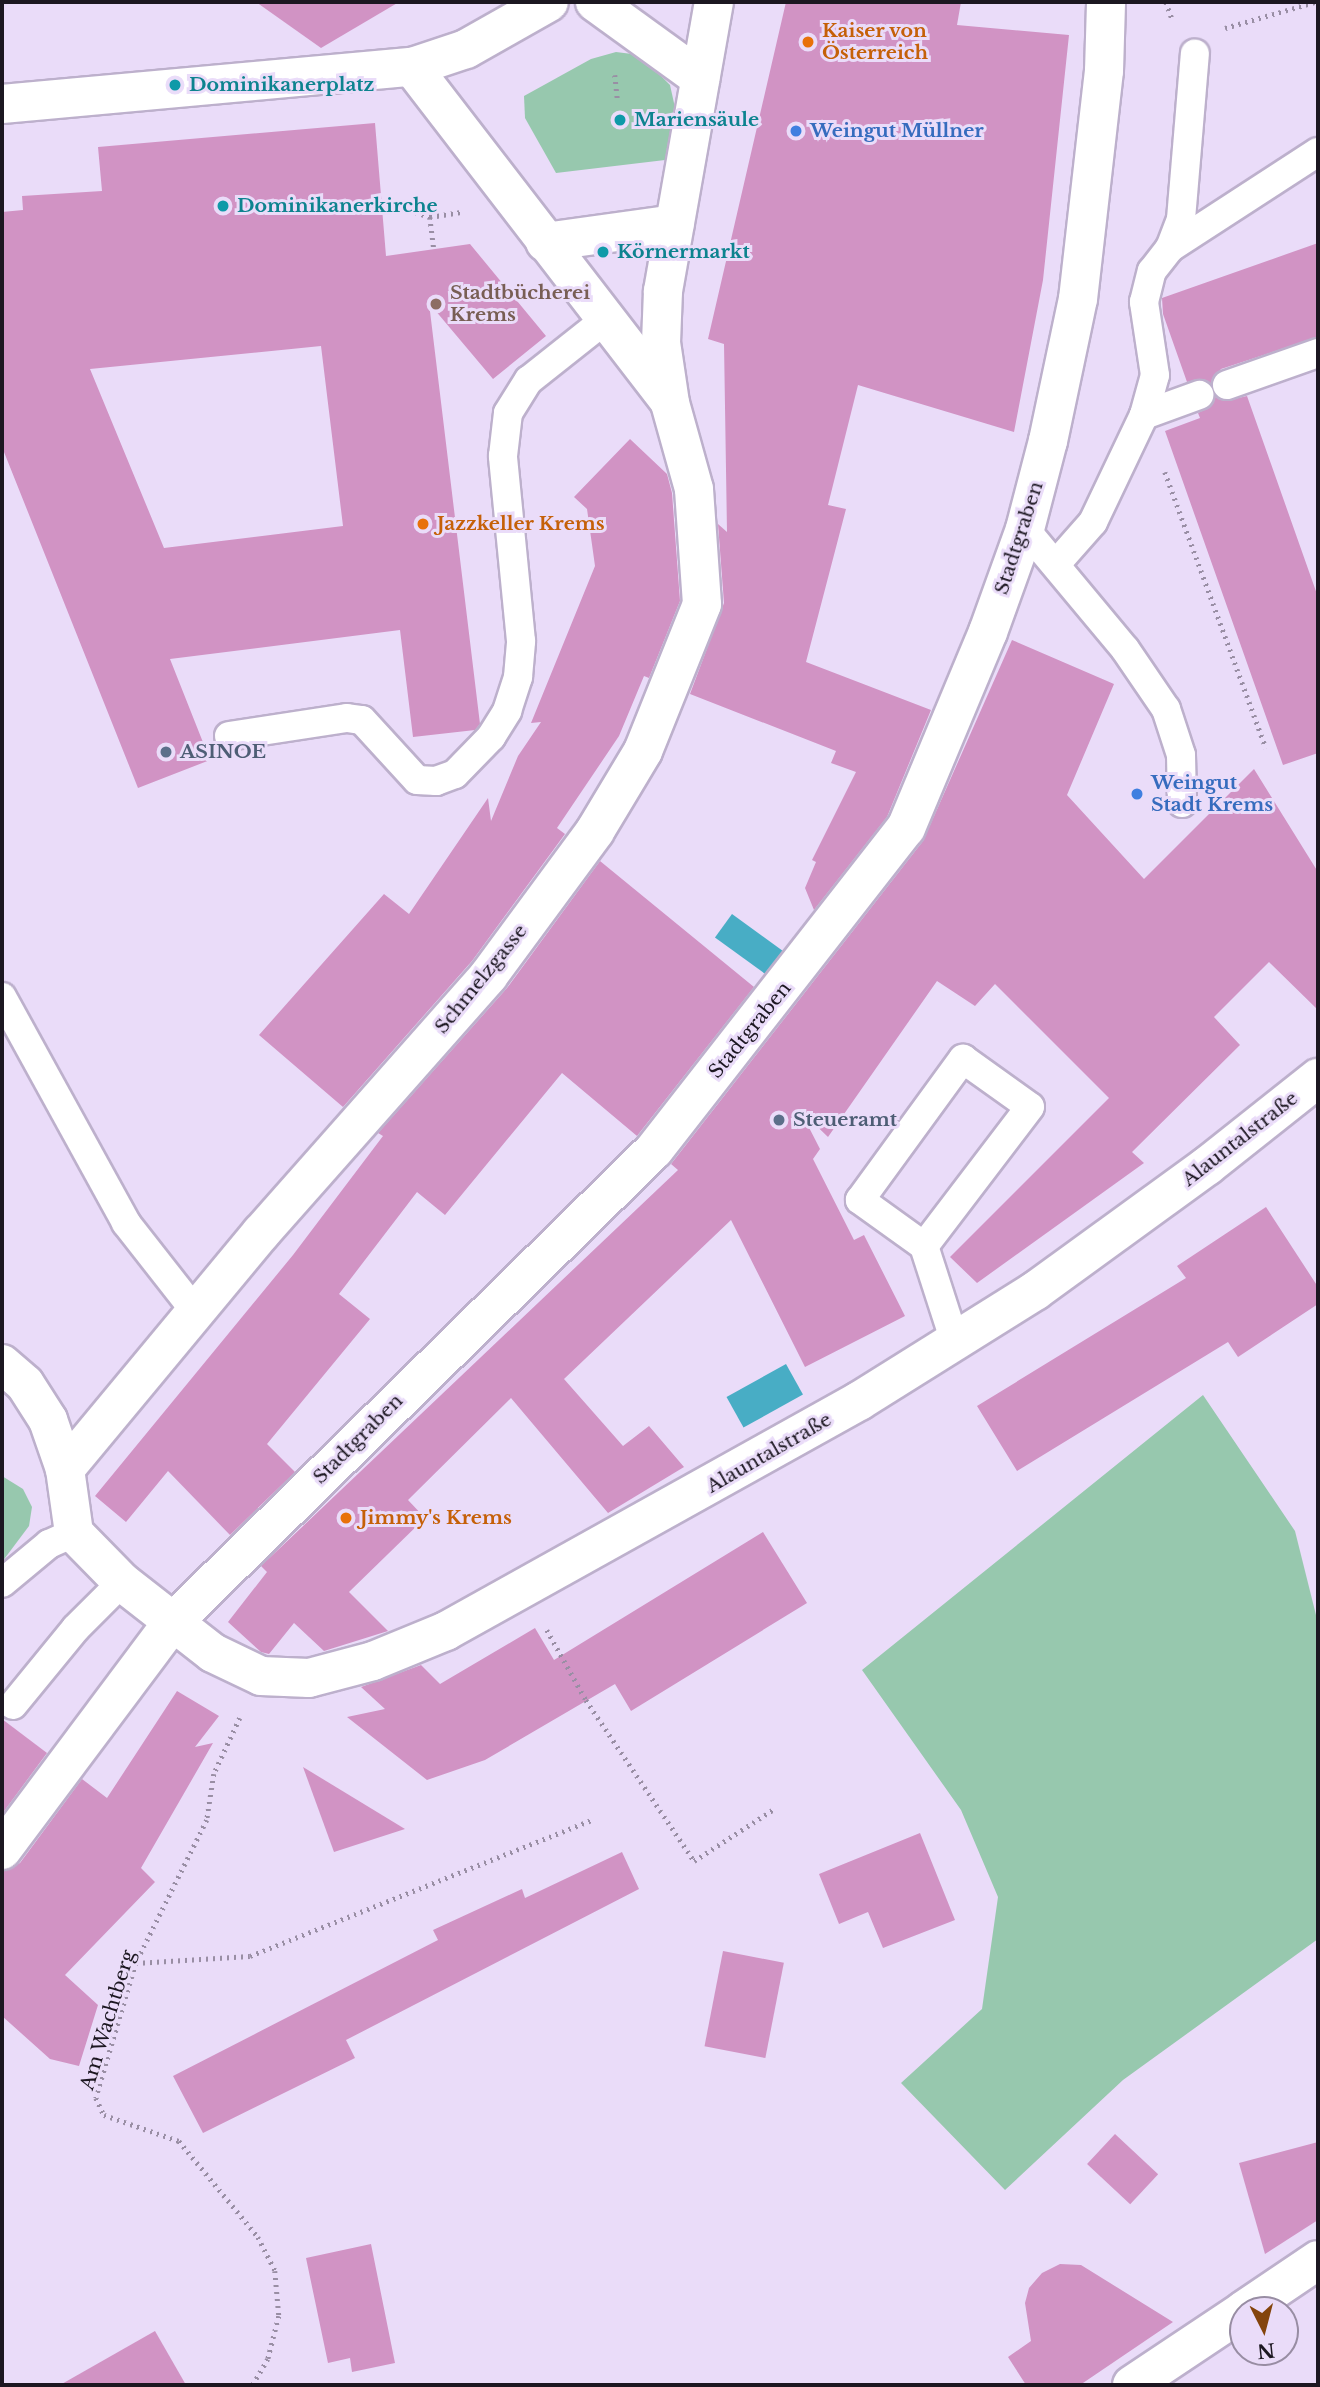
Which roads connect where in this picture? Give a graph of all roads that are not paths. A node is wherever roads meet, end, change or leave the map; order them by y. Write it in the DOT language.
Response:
graph roads {
  1 [pos="549,2"];
  2 [pos="595,2"];
  3 [pos="714,2"];
  4 [pos="1106,2"];
  5 [pos="1195,54"];
  6 [pos="412,67"];
  7 [pos="700,78"];
  8 [pos="2,104"];
  9 [pos="1318,152"];
  10 [pos="674,224"];
  11 [pos="545,242"];
  12 [pos="1170,248"];
  13 [pos="606,319"];
  14 [pos="1318,353"];
  15 [pos="1227,385"];
  16 [pos="1199,395"];
  17 [pos="670,402"];
  18 [pos="1144,415"];
  19 [pos="1025,529"];
  20 [pos="1056,564"];
  21 [pos="229,736"];
  22 [pos="1182,803"];
  23 [pos="2,997"];
  24 [pos="1318,1077"];
  25 [pos="924,1247"];
  26 [pos="195,1311"];
  27 [pos="955,1342"];
  28 [pos="2,1364"];
  29 [pos="65,1469"];
  30 [pos="74,1533"];
  31 [pos="122,1581"];
  32 [pos="2,1583"];
  33 [pos="172,1623"];
  34 [pos="13,1705"];
  35 [pos="2,1850"];
  36 [pos="1318,2260"];
  37 [pos="1265,2296"];
  38 [pos="1229,2320"];
  39 [pos="1132,2385"];
  1 -- 6 [label="street"];
  2 -- 7 [label="street"];
  3 -- 7 [label="street"];
  4 -- 19 [label="street, Stadtgraben"];
  5 -- 12 [label="lane"];
  6 -- 8 [label="street"];
  6 -- 11 [label="street"];
  7 -- 10 [label="street"];
  9 -- 12 [label="lane"];
  10 -- 11 [label="street"];
  10 -- 17 [label="street"];
  11 -- 13 [label="street"];
  12 -- 18 [label="lane"];
  13 -- 17 [label="street"];
  13 -- 21 [label="lane"];
  14 -- 15 [label="lane"];
  16 -- 18 [label="lane"];
  17 -- 26 [label="street, Schmelzgasse"];
  18 -- 20 [label="lane"];
  19 -- 20 [label="lane"];
  19 -- 33 [label="street, Stadtgraben"];
  20 -- 22 [label="lane"];
  23 -- 26 [label="lane"];
  24 -- 27 [label="street, Alauntalstraße"];
  25 -- 25 [label="lane"];
  25 -- 27 [label="lane"];
  26 -- 29 [label="street, Schmelzgasse"];
  27 -- 33 [label="street, Alauntalstraße"];
  28 -- 29 [label="street"];
  29 -- 30 [label="street"];
  30 -- 31 [label="street, Alauntalstraße"];
  30 -- 32 [label="lane"];
  31 -- 33 [label="street, Alauntalstraße"];
  31 -- 34 [label="lane"];
  33 -- 35 [label="street, Stadtgraben"];
  36 -- 37 [label="street"];
  38 -- 39 [label="street"];
}
